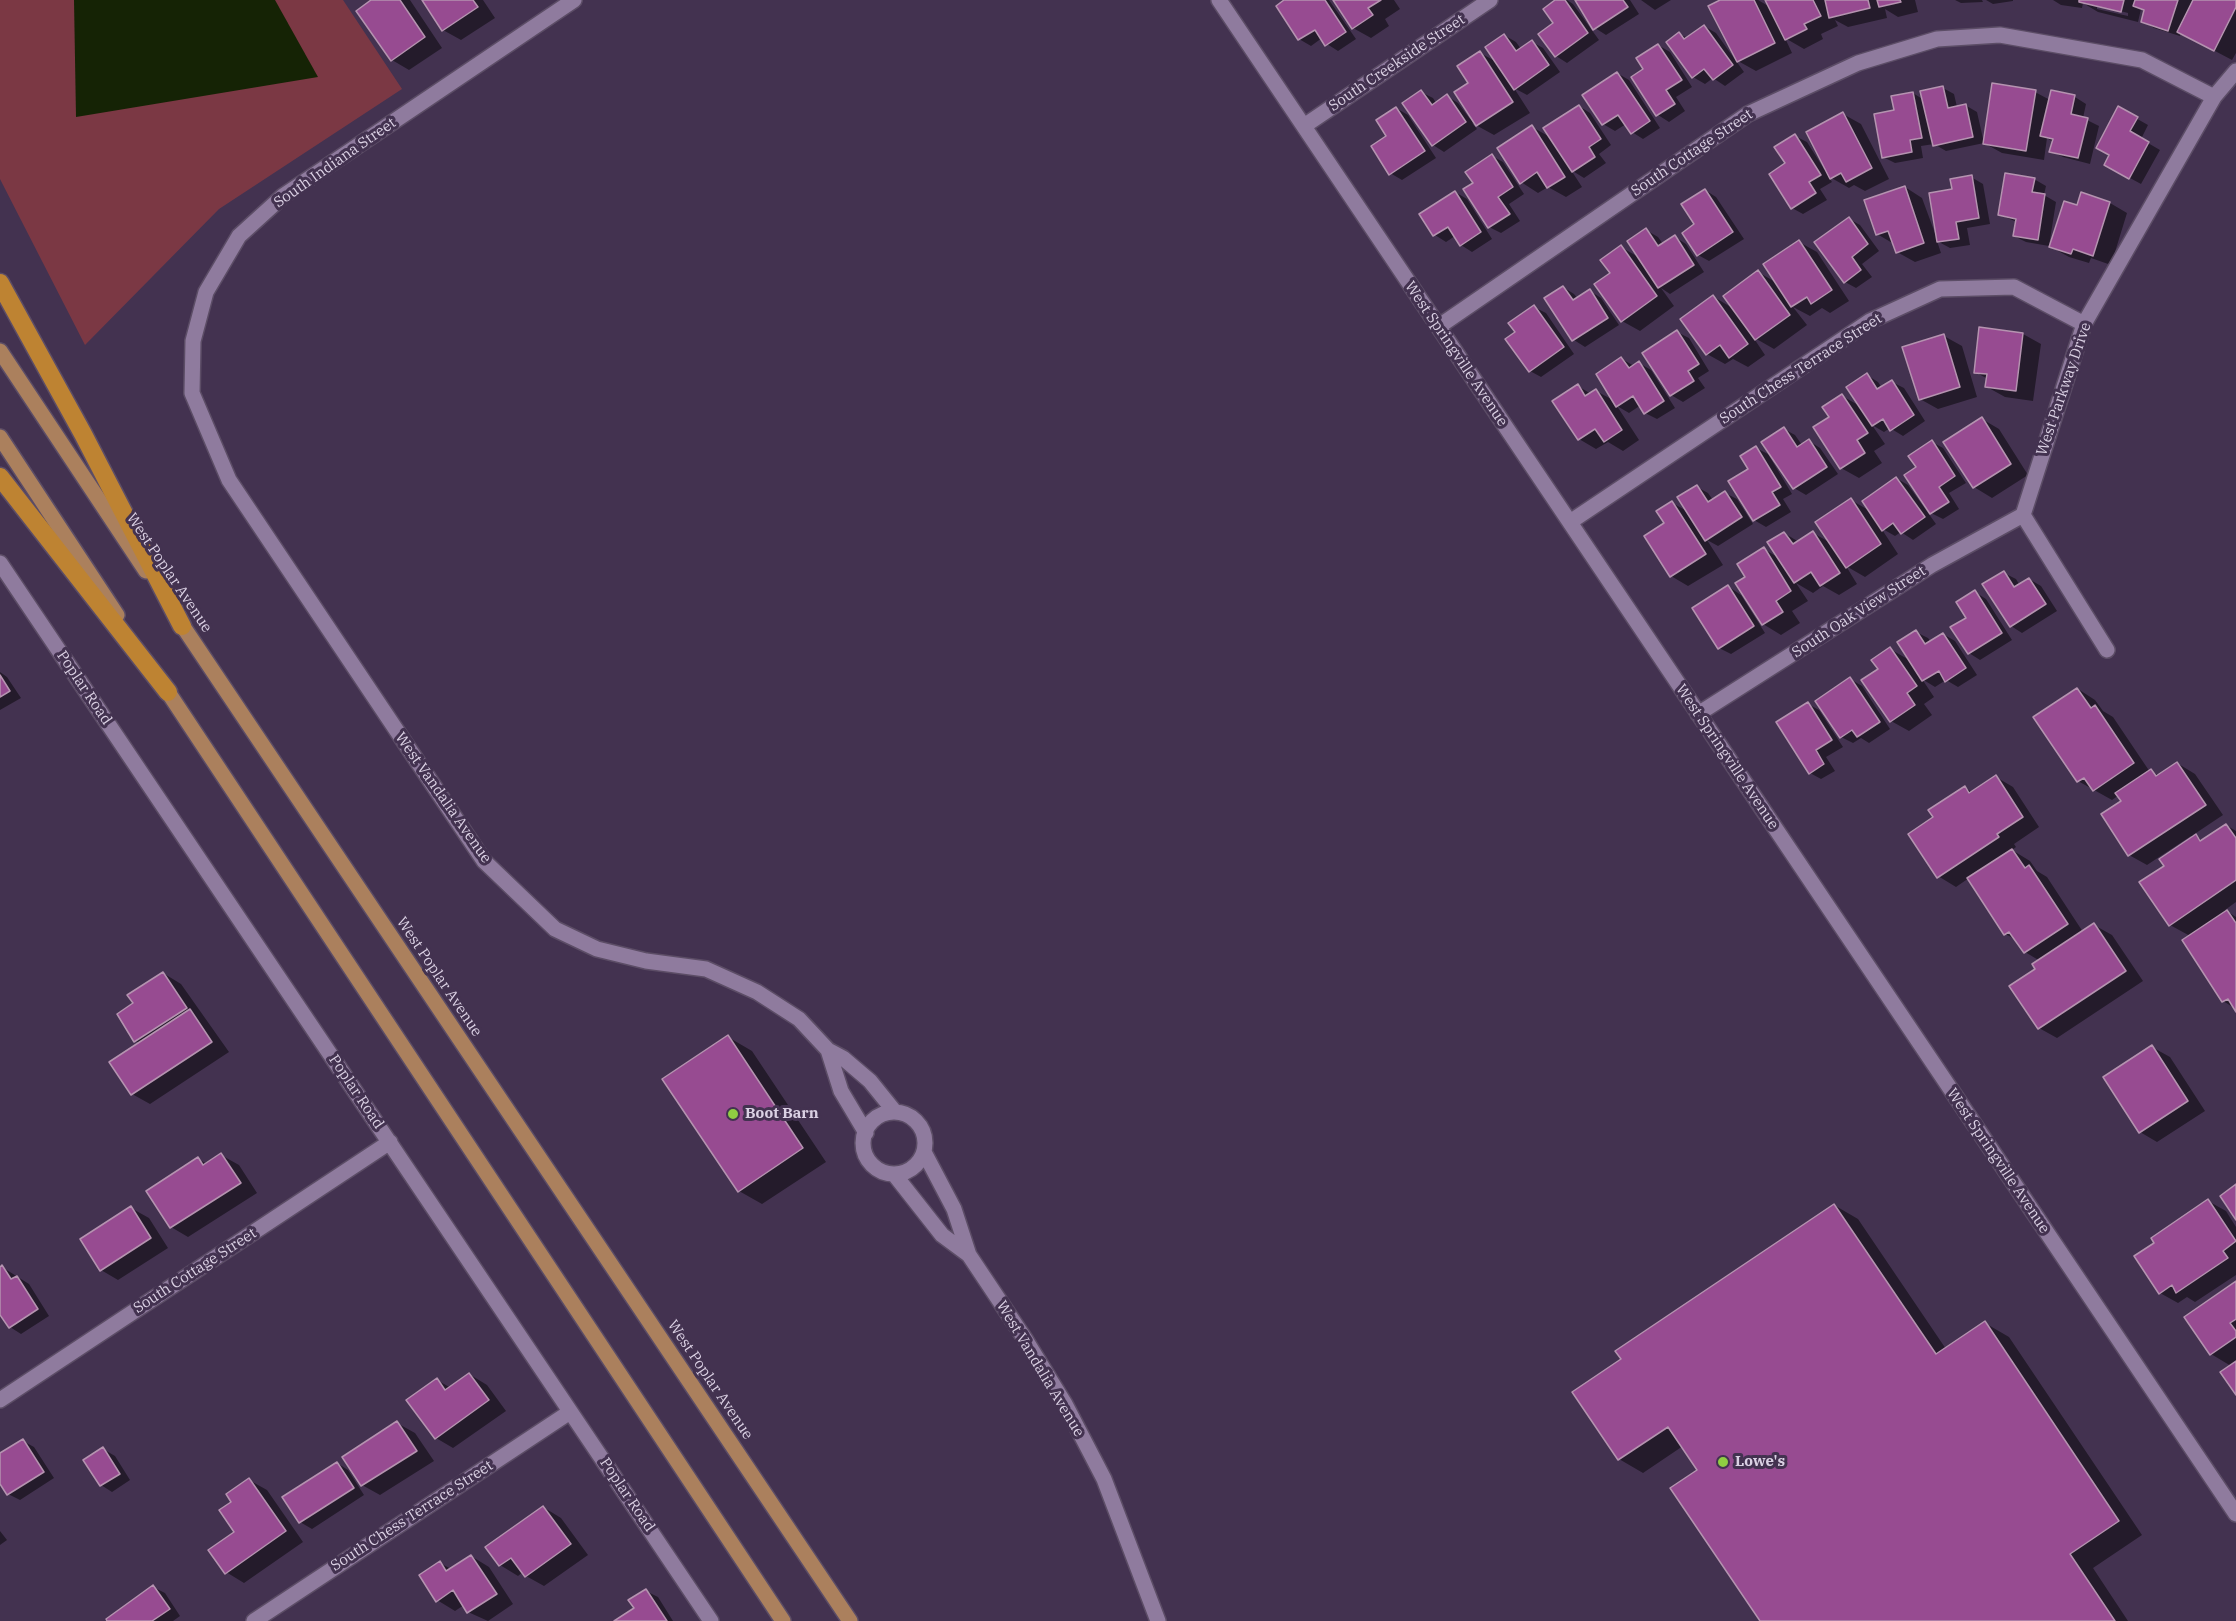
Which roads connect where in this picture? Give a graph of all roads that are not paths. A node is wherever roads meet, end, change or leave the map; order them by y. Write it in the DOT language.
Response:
graph roads {
  1 [pos="574,0"];
  2 [pos="1219,0"];
  3 [pos="1490,0"];
  4 [pos="2236,71"];
  5 [pos="2214,97"];
  6 [pos="1304,126"];
  7 [pos="0,283"];
  8 [pos="2084,324"];
  9 [pos="1438,327"];
  10 [pos="0,351"];
  11 [pos="192,393"];
  12 [pos="0,437"];
  13 [pos="0,477"];
  14 [pos="2023,515"];
  15 [pos="1570,522"];
  16 [pos="0,563"];
  17 [pos="182,626"];
  18 [pos="2107,650"];
  19 [pos="168,692"];
  20 [pos="1698,714"];
  21 [pos="828,1050"];
  22 [pos="894,1112"];
  23 [pos="866,1133"];
  24 [pos="390,1142"];
  25 [pos="924,1152"];
  26 [pos="894,1174"];
  27 [pos="969,1256"];
  28 [pos="0,1400"];
  29 [pos="570,1412"];
  30 [pos="2236,1514"];
  31 [pos="254,1621"];
  32 [pos="711,1621"];
  33 [pos="783,1621"];
  34 [pos="850,1621"];
  35 [pos="1158,1621"];
  1 -- 11 [label="street, South Indiana Street"];
  2 -- 6 [label="street, West Springville Avenue"];
  3 -- 6 [label="street, South Creekside Street"];
  4 -- 5 [label="street, West Parkway Drive"];
  5 -- 8 [label="street, West Parkway Drive"];
  5 -- 9 [label="street, South Cottage Street"];
  6 -- 9 [label="street, West Springville Avenue"];
  7 -- 17 [label="highway"];
  8 -- 14 [label="street, West Parkway Drive"];
  8 -- 15 [label="street, South Chess Terrace Street"];
  9 -- 15 [label="street, West Springville Avenue"];
  10 -- 17 [label="main road, West Poplar Avenue"];
  11 -- 21 [label="street, West Vandalia Avenue"];
  12 -- 19 [label="main road"];
  13 -- 19 [label="highway"];
  14 -- 18 [label="street"];
  14 -- 20 [label="street, South Oak View Street"];
  15 -- 20 [label="street, West Springville Avenue"];
  16 -- 24 [label="street, Poplar Road"];
  17 -- 34 [label="main road, West Poplar Avenue"];
  19 -- 33 [label="main road"];
  20 -- 30 [label="street, West Springville Avenue"];
  21 -- 22 [label="street, West Vandalia Avenue"];
  21 -- 23 [label="street, West Vandalia Avenue"];
  22 -- 23 [label="street"];
  22 -- 25 [label="street"];
  23 -- 26 [label="street"];
  24 -- 28 [label="street, South Cottage Street"];
  24 -- 29 [label="street, Poplar Road"];
  25 -- 26 [label="street"];
  25 -- 27 [label="street, West Vandalia Avenue"];
  26 -- 27 [label="street, West Vandalia Avenue"];
  27 -- 35 [label="street, West Vandalia Avenue"];
  29 -- 31 [label="street, South Chess Terrace Street"];
  29 -- 32 [label="street, Poplar Road"];
}
